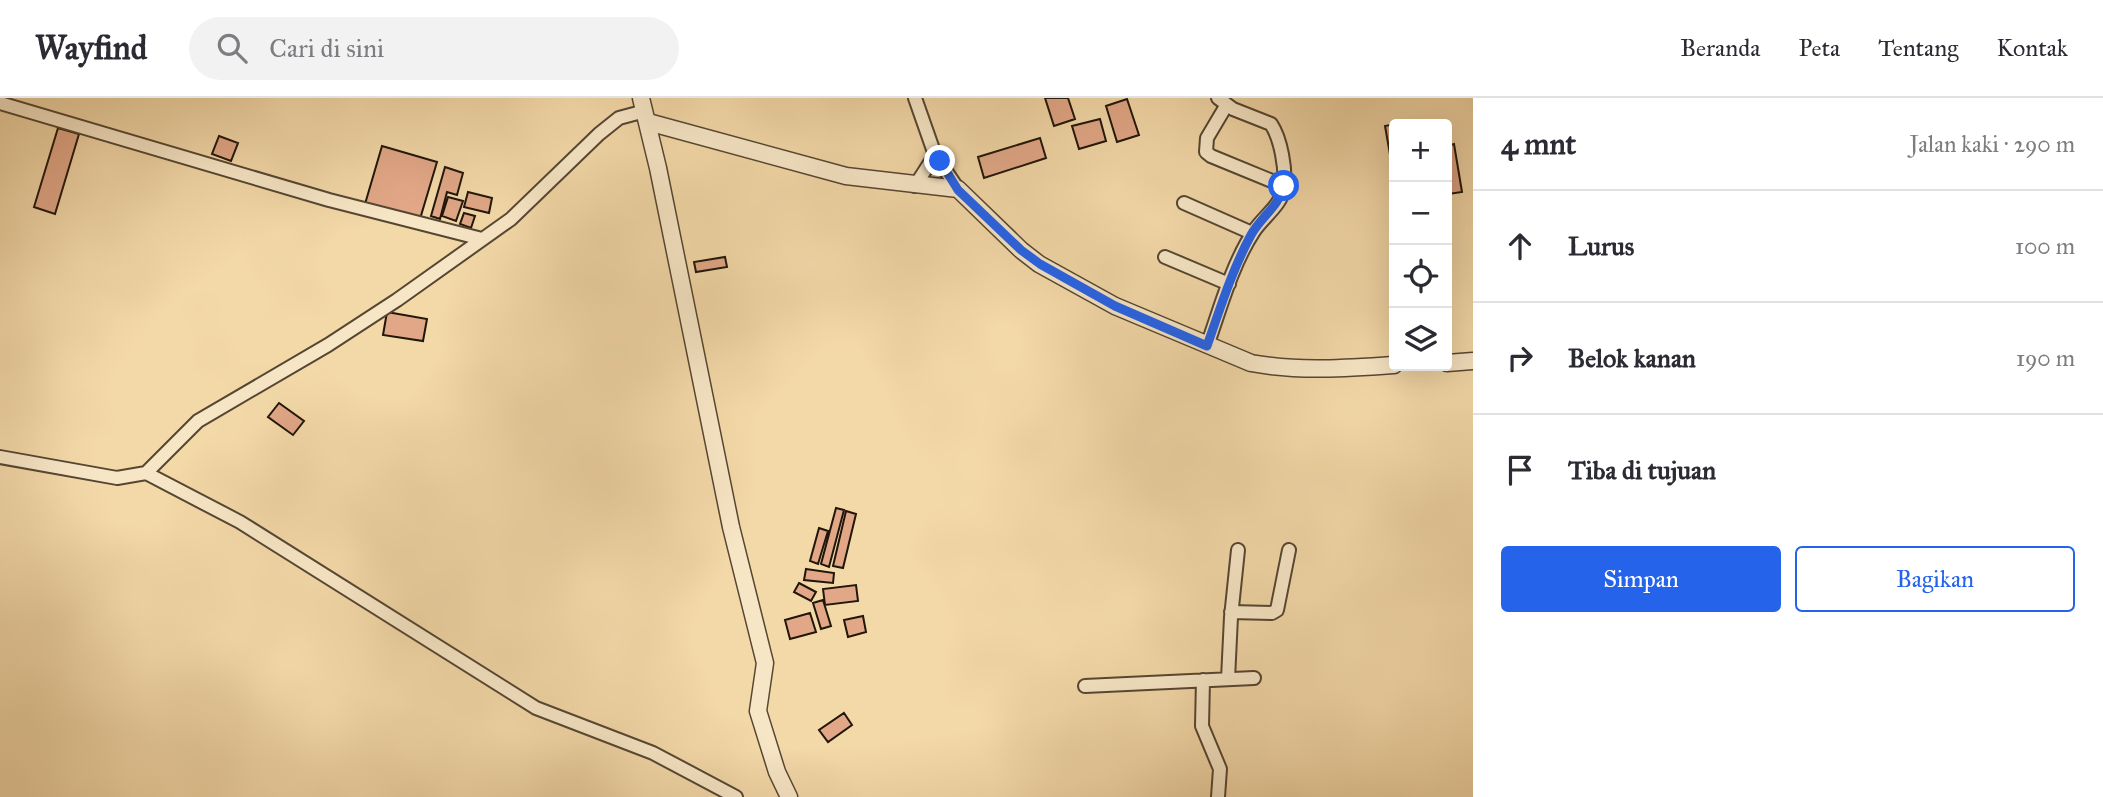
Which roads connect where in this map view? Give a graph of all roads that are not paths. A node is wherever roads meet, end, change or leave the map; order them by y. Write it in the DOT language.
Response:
graph roads {
  1 [pos="915,98"];
  2 [pos="1222,102"];
  3 [pos="0,103"];
  4 [pos="645,110"];
  5 [pos="935,155"];
  6 [pos="915,186"];
  7 [pos="1284,186"];
  8 [pos="958,190"];
  9 [pos="1184,203"];
  10 [pos="1252,233"];
  11 [pos="482,239"];
  12 [pos="1165,257"];
  13 [pos="1229,284"];
  14 [pos="1207,346"];
  15 [pos="1473,361"];
  16 [pos="1452,363"];
  17 [pos="1389,365"];
  18 [pos="0,457"];
  19 [pos="146,474"];
  20 [pos="1238,550"];
  21 [pos="1289,550"];
  22 [pos="1231,612"];
  23 [pos="1254,678"];
  24 [pos="1228,679"];
  25 [pos="1203,680"];
  26 [pos="1085,686"];
  27 [pos="736,797"];
  28 [pos="789,797"];
  29 [pos="1218,797"];
  1 -- 5 [label="street"];
  2 -- 7 [label="street"];
  2 -- 7 [label="street"];
  3 -- 11 [label="street"];
  4 -- 6 [label="street"];
  4 -- 11 [label="street"];
  4 -- 28 [label="street"];
  5 -- 6 [label="street"];
  5 -- 8 [label="street"];
  6 -- 8 [label="street"];
  7 -- 10 [label="street"];
  8 -- 14 [label="street"];
  9 -- 10 [label="street"];
  10 -- 13 [label="street"];
  11 -- 19 [label="street"];
  12 -- 13 [label="street"];
  13 -- 14 [label="street"];
  14 -- 17 [label="street"];
  15 -- 16 [label="street"];
  18 -- 19 [label="street"];
  19 -- 27 [label="street"];
  20 -- 22 [label="street"];
  21 -- 22 [label="street"];
  22 -- 24 [label="street"];
  23 -- 24 [label="street"];
  24 -- 25 [label="street"];
  25 -- 26 [label="street"];
  25 -- 29 [label="street"];
}
